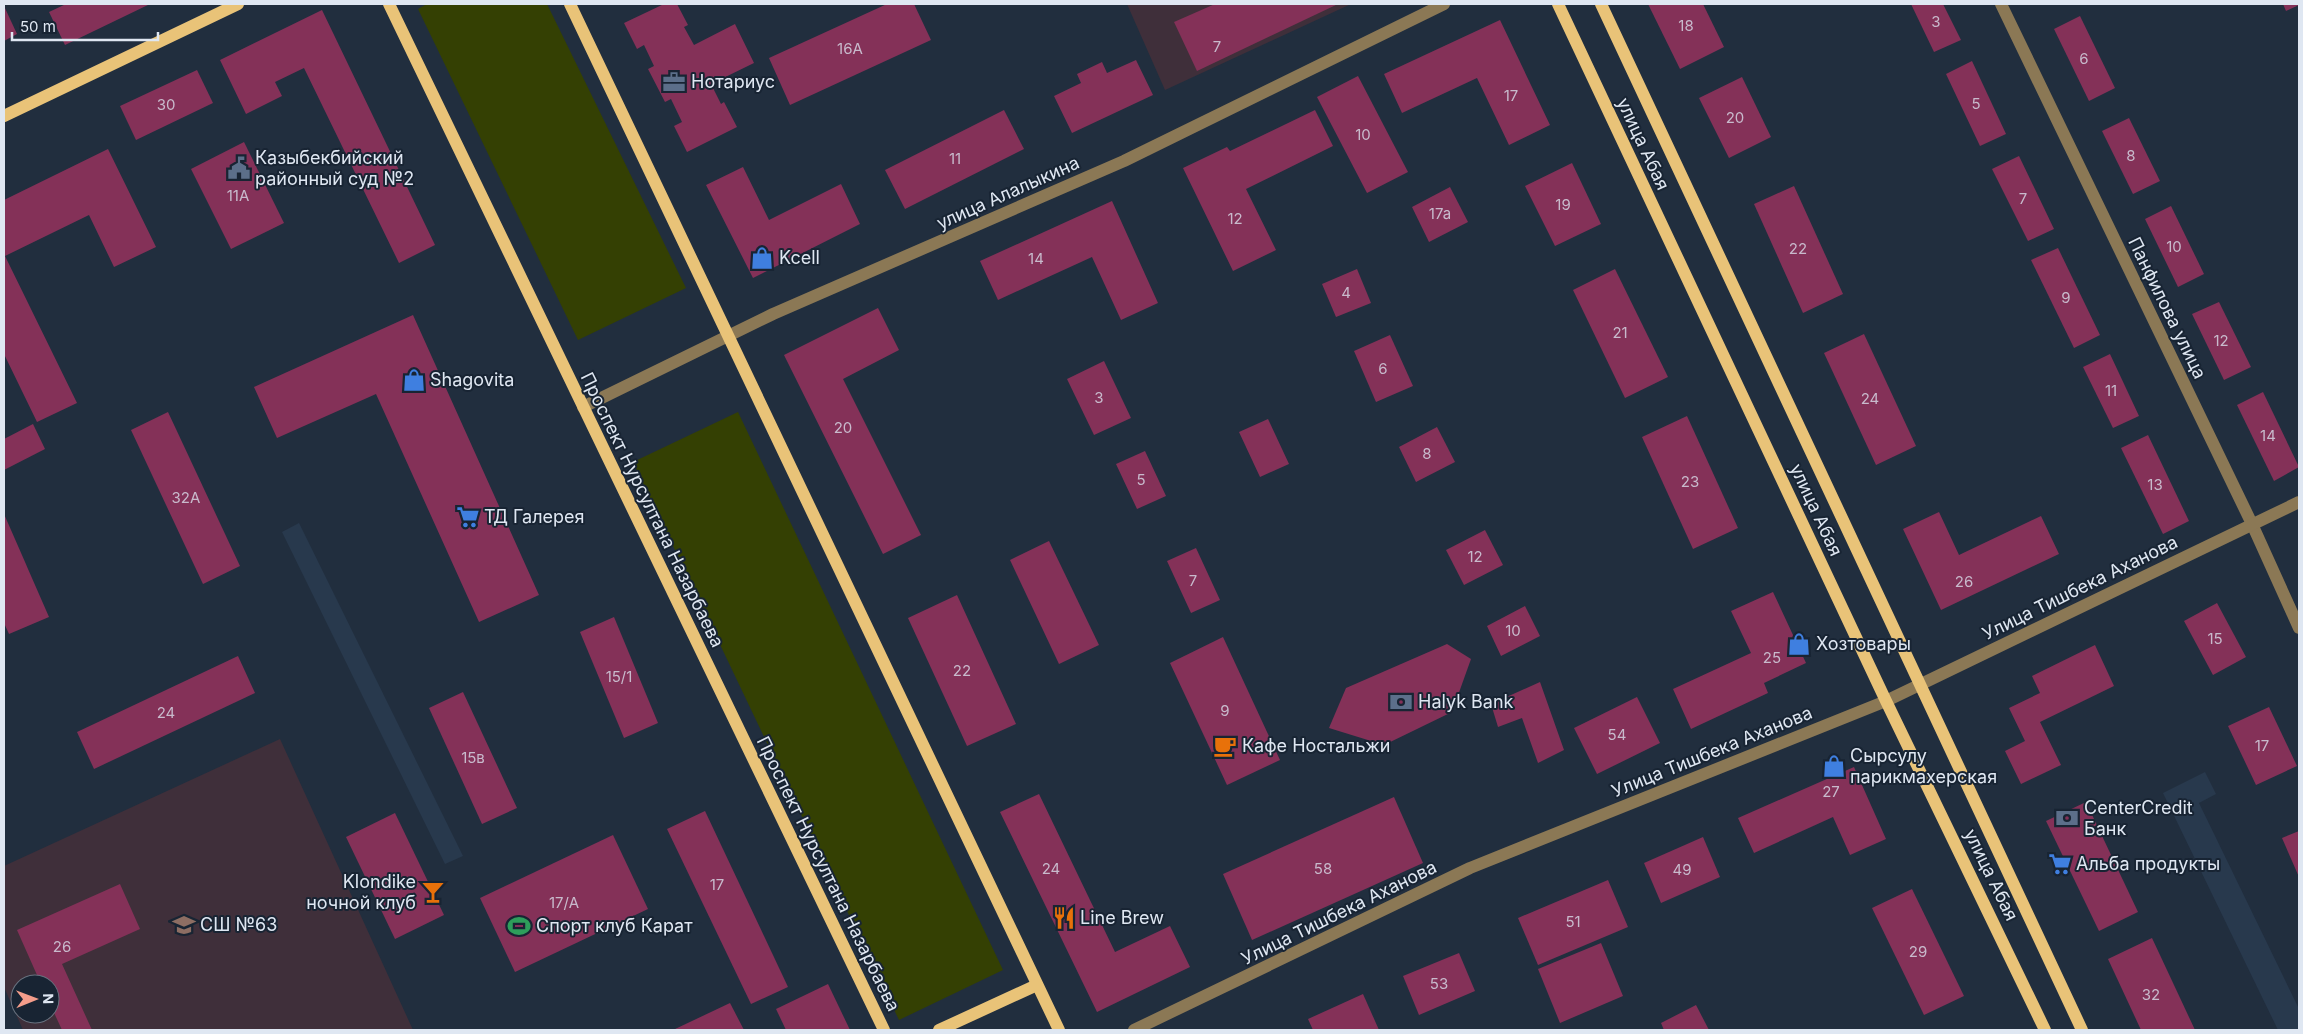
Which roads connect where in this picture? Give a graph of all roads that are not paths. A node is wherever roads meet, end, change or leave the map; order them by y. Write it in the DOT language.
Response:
graph roads {
  1 [pos="238,4"];
  2 [pos="389,4"];
  3 [pos="570,4"];
  4 [pos="1444,4"];
  5 [pos="1558,4"];
  6 [pos="1601,4"];
  7 [pos="2001,4"];
  8 [pos="4,116"];
  9 [pos="730,335"];
  10 [pos="583,407"];
  11 [pos="2299,502"];
  12 [pos="2252,524"];
  13 [pos="2299,628"];
  14 [pos="1920,685"];
  15 [pos="1886,701"];
  16 [pos="1037,985"];
  17 [pos="884,1030"];
  18 [pos="939,1030"];
  19 [pos="1059,1030"];
  20 [pos="1134,1030"];
  21 [pos="2045,1030"];
  22 [pos="2082,1030"];
  1 -- 8 [label="main road"];
  2 -- 10 [label="main road, Проспект Нурсултана Назарбаева"];
  3 -- 9 [label="main road"];
  4 -- 9 [label="street, улица Алалыкина"];
  5 -- 15 [label="main road, улица Абая"];
  6 -- 14 [label="main road, улица Абая"];
  7 -- 12 [label="street, Панфилова улица"];
  9 -- 10 [label="street, улица Алалыкина"];
  9 -- 16 [label="main road"];
  10 -- 17 [label="main road, Проспект Нурсултана Назарбаева"];
  11 -- 12 [label="street, Улица Тишбека Аханова"];
  12 -- 13 [label="street, Панфилова улица"];
  12 -- 14 [label="street, Улица Тишбека Аханова"];
  14 -- 15 [label="street, Улица Тишбека Аханова"];
  14 -- 22 [label="main road, улица Абая"];
  15 -- 20 [label="street, Улица Тишбека Аханова"];
  15 -- 21 [label="main road, улица Абая"];
  16 -- 18 [label="main road"];
  16 -- 19 [label="main road"];
}
